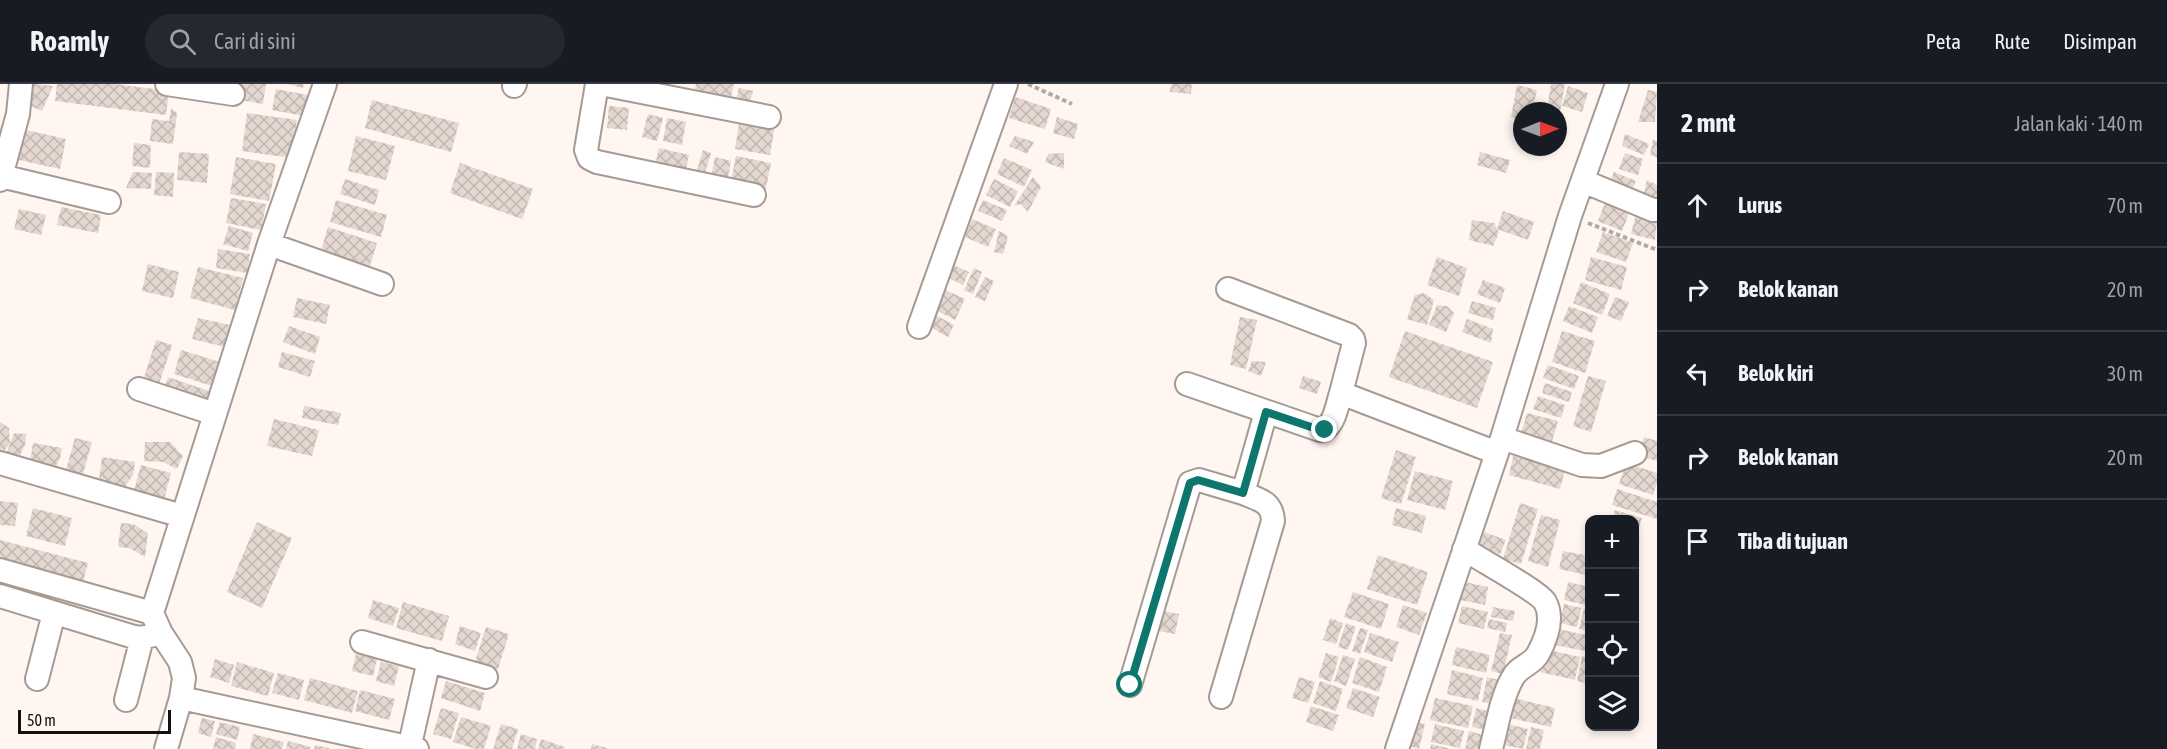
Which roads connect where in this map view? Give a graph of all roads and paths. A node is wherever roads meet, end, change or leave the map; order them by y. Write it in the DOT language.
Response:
graph roads {
  1 [pos="21,84"];
  2 [pos="167,84"];
  3 [pos="324,84"];
  4 [pos="599,84"];
  5 [pos="1006,84"];
  6 [pos="1028,84"];
  7 [pos="1617,84"];
  8 [pos="233,94"];
  9 [pos="1072,104"];
  10 [pos="769,117"];
  11 [pos="1,178"];
  12 [pos="1583,181"];
  13 [pos="754,195"];
  14 [pos="109,202"];
  15 [pos="1657,210"];
  16 [pos="1570,216"];
  17 [pos="268,244"];
  18 [pos="1657,250"];
  19 [pos="382,284"];
  20 [pos="1228,289"];
  21 [pos="919,327"];
  22 [pos="1187,384"];
  23 [pos="139,389"];
  24 [pos="1341,393"];
  25 [pos="1266,412"];
  26 [pos="215,414"];
  27 [pos="1500,446"];
  28 [pos="1635,453"];
  29 [pos="0,463"];
  30 [pos="1243,493"];
  31 [pos="182,516"];
  32 [pos="1464,549"];
  33 [pos="0,570"];
  34 [pos="0,596"];
  35 [pos="54,613"];
  36 [pos="152,628"];
  37 [pos="362,642"];
  38 [pos="429,660"];
  39 [pos="486,677"];
  40 [pos="37,679"];
  41 [pos="1130,685"];
  42 [pos="1221,697"];
  43 [pos="186,699"];
  44 [pos="126,700"];
  45 [pos="412,748"];
  46 [pos="166,749"];
  47 [pos="183,749"];
  48 [pos="1397,749"];
  49 [pos="1491,749"];
  1 -- 11 [label="street"];
  2 -- 8 [label="street"];
  3 -- 17 [label="street"];
  4 -- 10 [label="street"];
  4 -- 13 [label="street"];
  5 -- 21 [label="street"];
  6 -- 9 [label="path"];
  7 -- 12 [label="street"];
  11 -- 14 [label="street"];
  12 -- 15 [label="street"];
  12 -- 16 [label="street"];
  16 -- 18 [label="path"];
  16 -- 27 [label="street"];
  17 -- 19 [label="street"];
  17 -- 26 [label="street"];
  20 -- 24 [label="street"];
  22 -- 25 [label="street"];
  23 -- 26 [label="street"];
  24 -- 25 [label="street"];
  24 -- 27 [label="street"];
  25 -- 30 [label="street"];
  26 -- 31 [label="street"];
  27 -- 28 [label="street"];
  27 -- 32 [label="street"];
  29 -- 31 [label="street"];
  30 -- 41 [label="street"];
  30 -- 42 [label="street"];
  31 -- 36 [label="street"];
  32 -- 48 [label="street"];
  32 -- 49 [label="street"];
  33 -- 36 [label="street"];
  34 -- 35 [label="street"];
  35 -- 36 [label="street"];
  35 -- 40 [label="street"];
  36 -- 43 [label="street"];
  36 -- 44 [label="street"];
  37 -- 38 [label="street"];
  38 -- 39 [label="street"];
  38 -- 45 [label="street"];
  43 -- 45 [label="street"];
  43 -- 46 [label="street"];
  43 -- 47 [label="street"];
}
